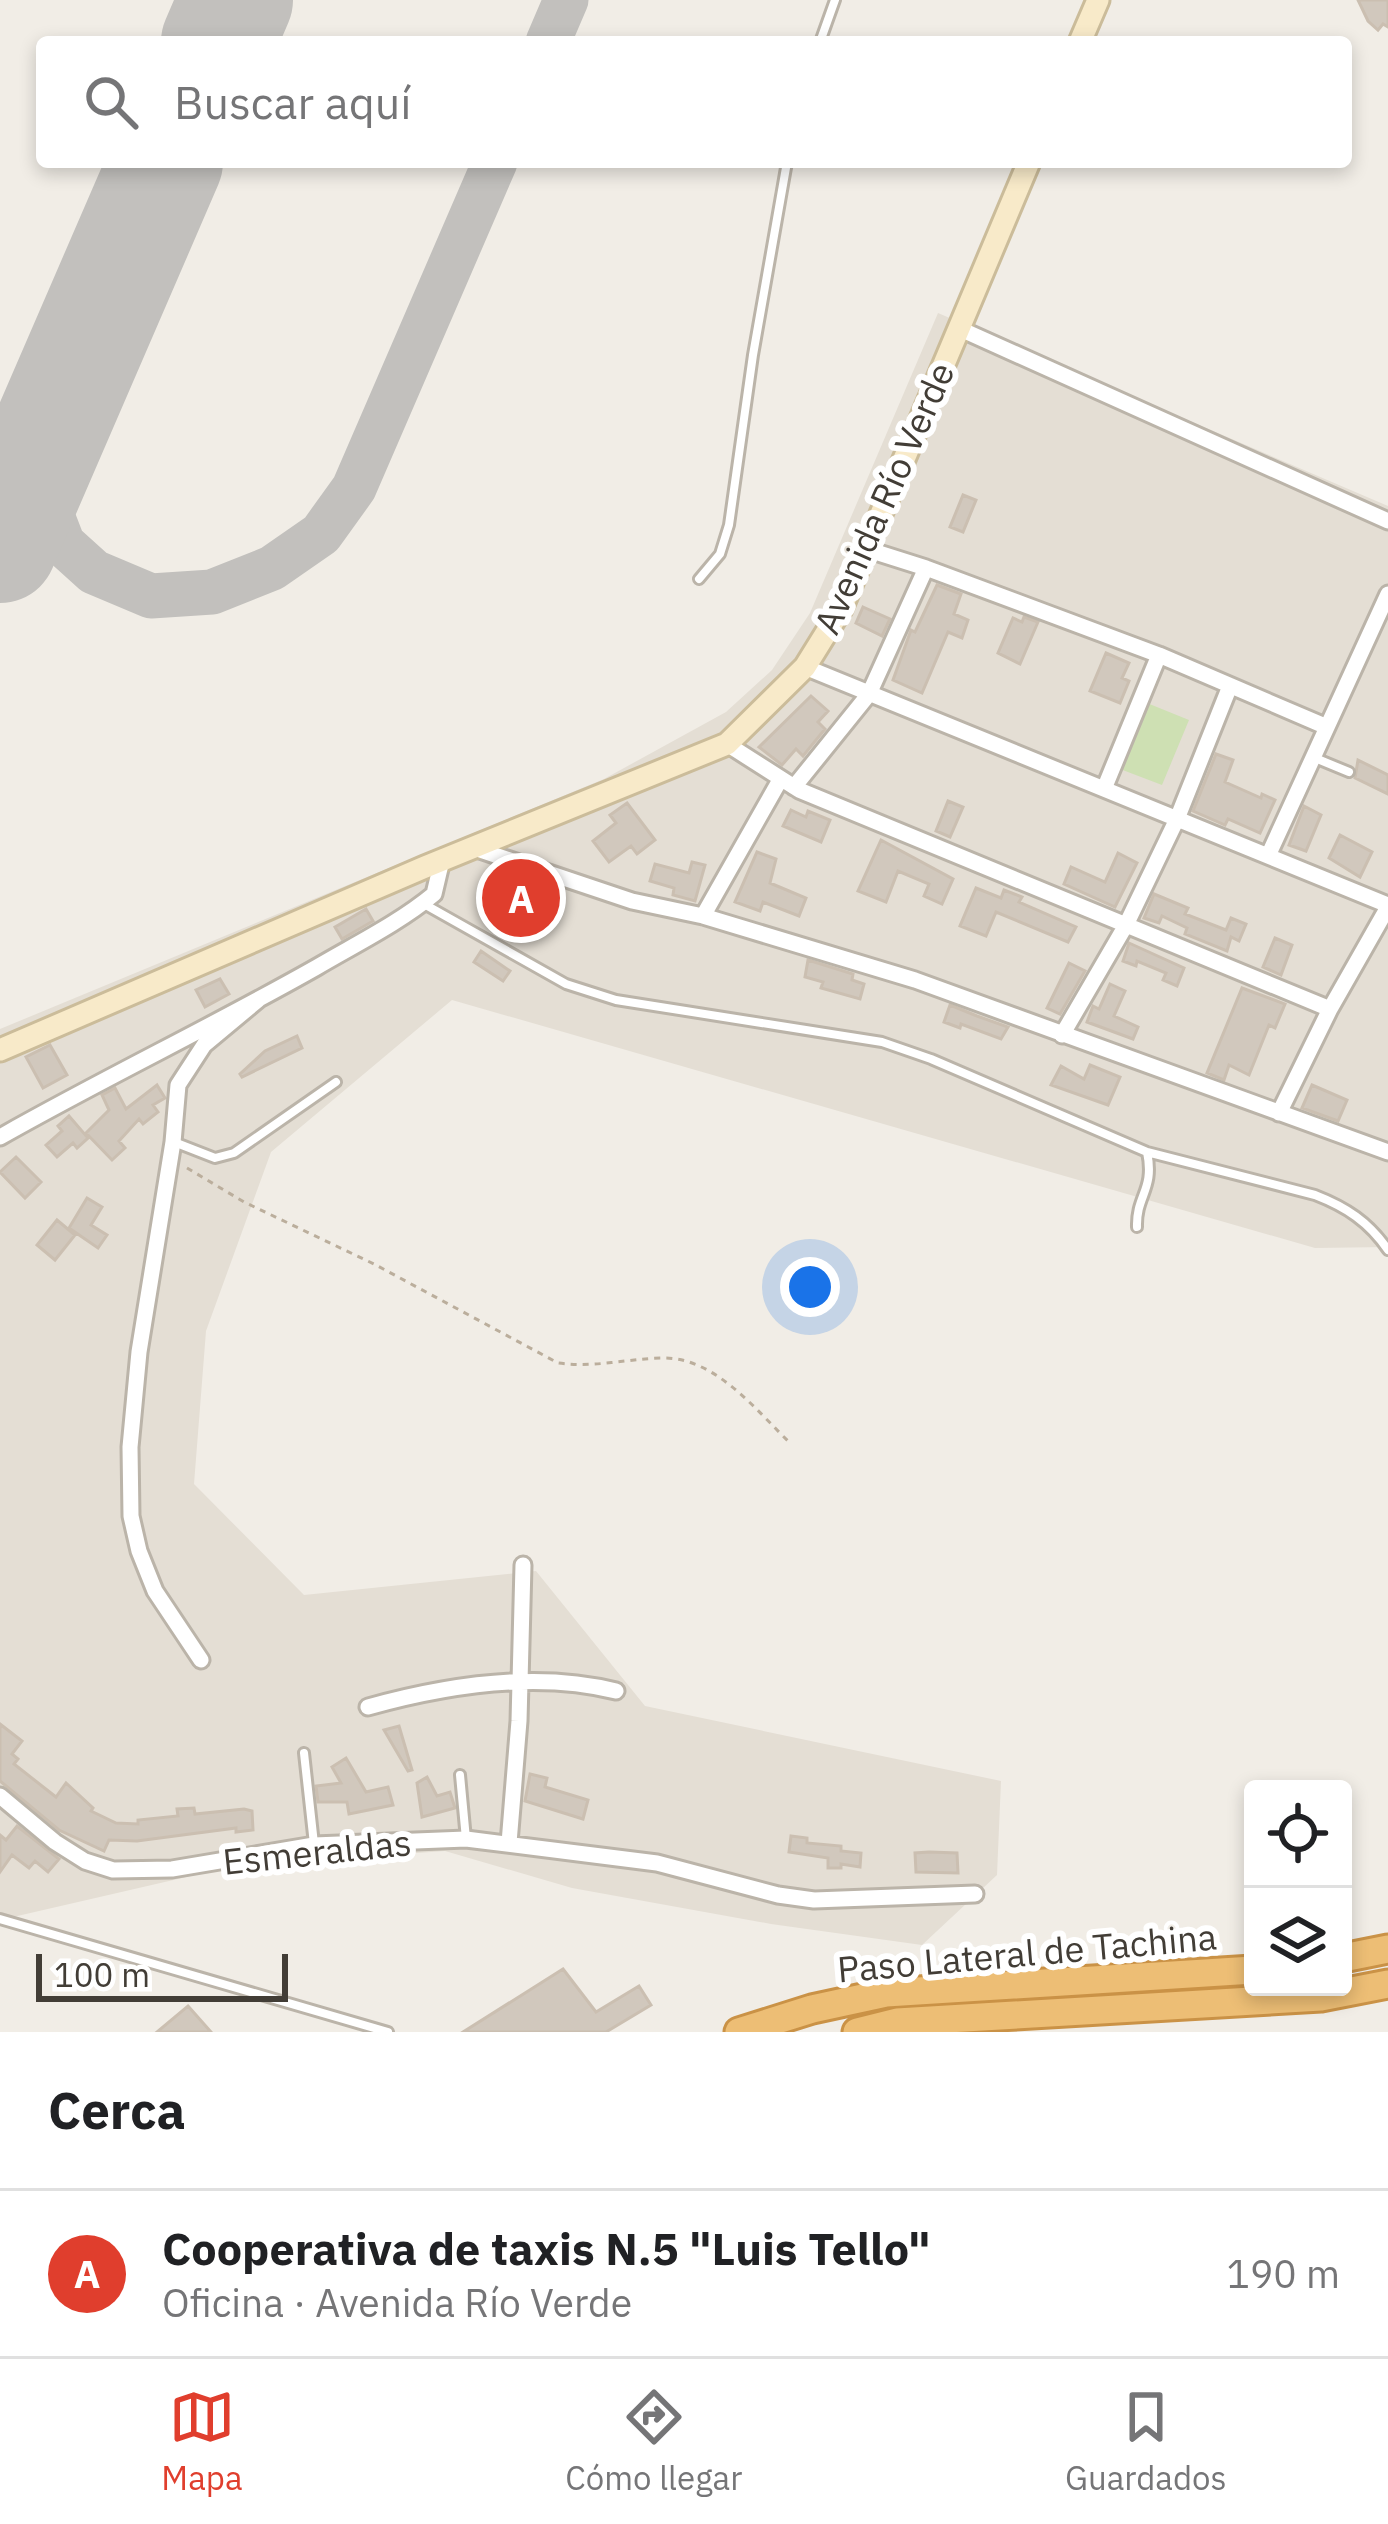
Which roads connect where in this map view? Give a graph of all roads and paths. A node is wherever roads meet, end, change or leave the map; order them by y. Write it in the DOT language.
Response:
graph roads {
  1 [pos="836,0"];
  2 [pos="1098,0"];
  3 [pos="822,36"];
  4 [pos="1083,36"];
  5 [pos="786,168"];
  6 [pos="1026,168"];
  7 [pos="958,328"];
  8 [pos="1388,521"];
  9 [pos="866,549"];
  10 [pos="926,568"];
  11 [pos="699,579"];
  12 [pos="1388,594"];
  13 [pos="1159,655"];
  14 [pos="805,667"];
  15 [pos="1230,686"];
  16 [pos="869,694"];
  17 [pos="1327,727"];
  18 [pos="727,744"];
  19 [pos="1313,757"];
  20 [pos="1348,772"];
  21 [pos="787,783"];
  22 [pos="1104,789"];
  23 [pos="1177,819"];
  24 [pos="474,848"];
  25 [pos="1268,856"];
  26 [pos="442,860"];
  27 [pos="423,904"];
  28 [pos="1388,906"];
  29 [pos="703,916"];
  30 [pos="1126,925"];
  31 [pos="258,1000"];
  32 [pos="1330,1009"];
  33 [pos="1061,1035"];
  34 [pos="0,1050"];
  35 [pos="336,1082"];
  36 [pos="1279,1114"];
  37 [pos="0,1137"];
  38 [pos="171,1150"];
  39 [pos="1147,1152"];
  40 [pos="1388,1152"];
  41 [pos="1137,1227"];
  42 [pos="1388,1250"];
  43 [pos="790,1443"];
  44 [pos="523,1565"];
  45 [pos="201,1660"];
  46 [pos="520,1683"];
  47 [pos="616,1691"];
  48 [pos="368,1707"];
  49 [pos="304,1753"];
  50 [pos="460,1774"];
  51 [pos="0,1796"];
  52 [pos="466,1839"];
  53 [pos="509,1843"];
  54 [pos="314,1845"];
  55 [pos="975,1894"];
  56 [pos="0,1919"];
  57 [pos="1388,1949"];
  58 [pos="1352,1956"];
  59 [pos="1244,1971"];
  60 [pos="1388,1984"];
  61 [pos="388,2032"];
  62 [pos="739,2032"];
  63 [pos="856,2032"];
  1 -- 3 [label="lane"];
  2 -- 4 [label="main road"];
  5 -- 11 [label="lane"];
  6 -- 7 [label="main road, Avenida Río Verde"];
  7 -- 8 [label="street"];
  7 -- 9 [label="main road, Avenida Río Verde"];
  9 -- 10 [label="street"];
  9 -- 14 [label="main road, Avenida Río Verde"];
  10 -- 13 [label="street"];
  10 -- 16 [label="street"];
  12 -- 17 [label="street"];
  13 -- 15 [label="street"];
  13 -- 22 [label="street"];
  14 -- 16 [label="street"];
  14 -- 18 [label="main road, Avenida Río Verde"];
  15 -- 17 [label="street"];
  15 -- 23 [label="street"];
  16 -- 21 [label="street"];
  16 -- 22 [label="street"];
  17 -- 19 [label="street"];
  18 -- 21 [label="street"];
  18 -- 24 [label="main road, Avenida Río Verde"];
  19 -- 20 [label="lane"];
  19 -- 25 [label="street"];
  21 -- 29 [label="street"];
  21 -- 30 [label="street"];
  22 -- 23 [label="street"];
  23 -- 25 [label="street"];
  23 -- 30 [label="street"];
  24 -- 26 [label="main road, Avenida Río Verde"];
  24 -- 29 [label="street"];
  25 -- 28 [label="street"];
  26 -- 27 [label="street"];
  26 -- 34 [label="main road, Avenida Río Verde"];
  27 -- 31 [label="street"];
  27 -- 39 [label="lane"];
  28 -- 32 [label="street"];
  29 -- 33 [label="street"];
  30 -- 32 [label="street"];
  30 -- 33 [label="street"];
  31 -- 37 [label="street"];
  31 -- 38 [label="street"];
  32 -- 36 [label="street"];
  33 -- 36 [label="street"];
  35 -- 38 [label="lane"];
  36 -- 40 [label="street"];
  38 -- 43 [label="path"];
  38 -- 45 [label="street"];
  39 -- 41 [label="lane"];
  39 -- 42 [label="lane"];
  44 -- 46 [label="street"];
  46 -- 47 [label="street"];
  46 -- 48 [label="street"];
  46 -- 53 [label="street"];
  49 -- 54 [label="lane"];
  50 -- 52 [label="lane"];
  51 -- 54 [label="street, Esmeraldas"];
  52 -- 53 [label="street, Esmeraldas"];
  52 -- 54 [label="street, Esmeraldas"];
  53 -- 55 [label="street, Esmeraldas"];
  56 -- 61 [label="lane"];
  57 -- 58 [label="highway"];
  59 -- 62 [label="highway, Paso Lateral de Tachina"];
  60 -- 63 [label="highway, Paso Lateral de Tachina"];
}
